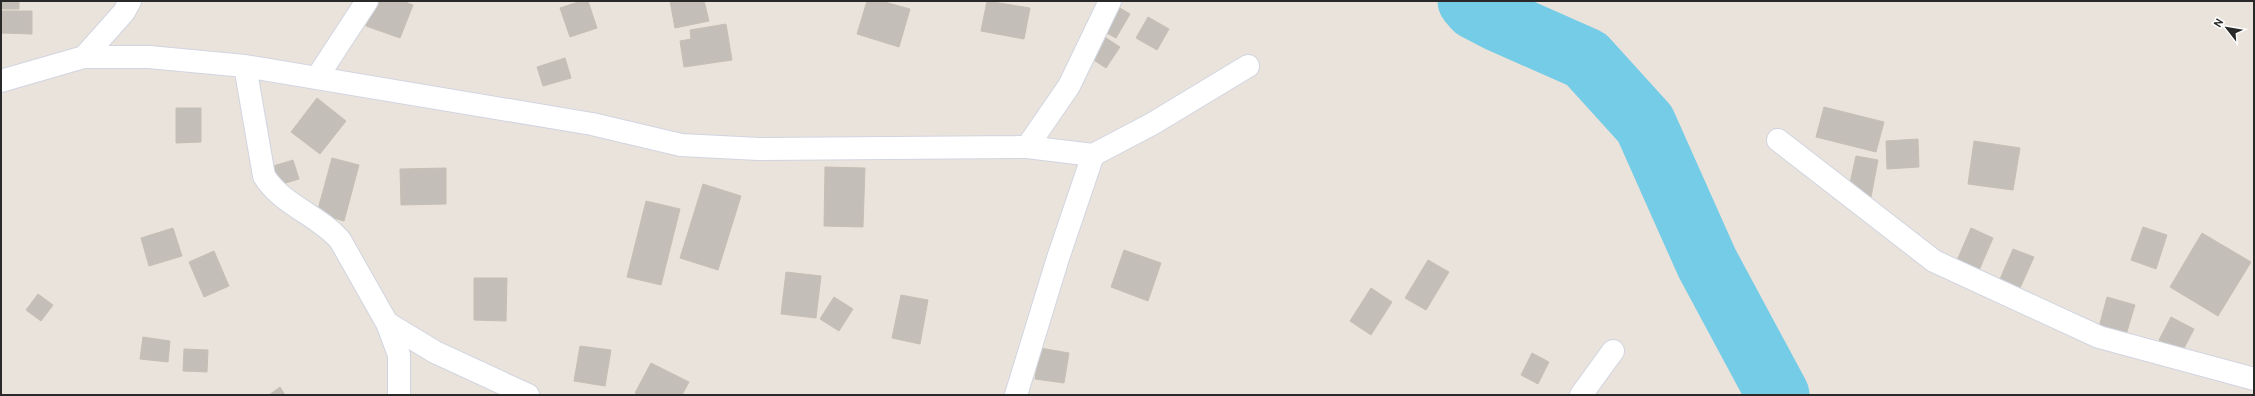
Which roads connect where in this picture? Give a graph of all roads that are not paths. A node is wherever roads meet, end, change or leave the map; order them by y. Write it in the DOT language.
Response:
graph roads {
  1 [pos="130,1"];
  2 [pos="367,1"];
  3 [pos="1110,1"];
  4 [pos="84,57"];
  5 [pos="245,66"];
  6 [pos="1248,66"];
  7 [pos="318,76"];
  8 [pos="1,81"];
  9 [pos="1778,140"];
  10 [pos="1027,147"];
  11 [pos="1093,155"];
  12 [pos="387,323"];
  13 [pos="1613,352"];
  14 [pos="2254,379"];
  15 [pos="398,395"];
  16 [pos="528,395"];
  17 [pos="1016,395"];
  18 [pos="1581,395"];
  1 -- 4 [label="street"];
  2 -- 7 [label="street"];
  3 -- 10 [label="street"];
  4 -- 5 [label="street"];
  4 -- 8 [label="street"];
  5 -- 7 [label="street"];
  5 -- 12 [label="street"];
  6 -- 11 [label="street"];
  7 -- 10 [label="street"];
  9 -- 14 [label="street"];
  10 -- 11 [label="street"];
  11 -- 17 [label="street"];
  12 -- 15 [label="street"];
  12 -- 16 [label="street"];
  13 -- 18 [label="street"];
}
